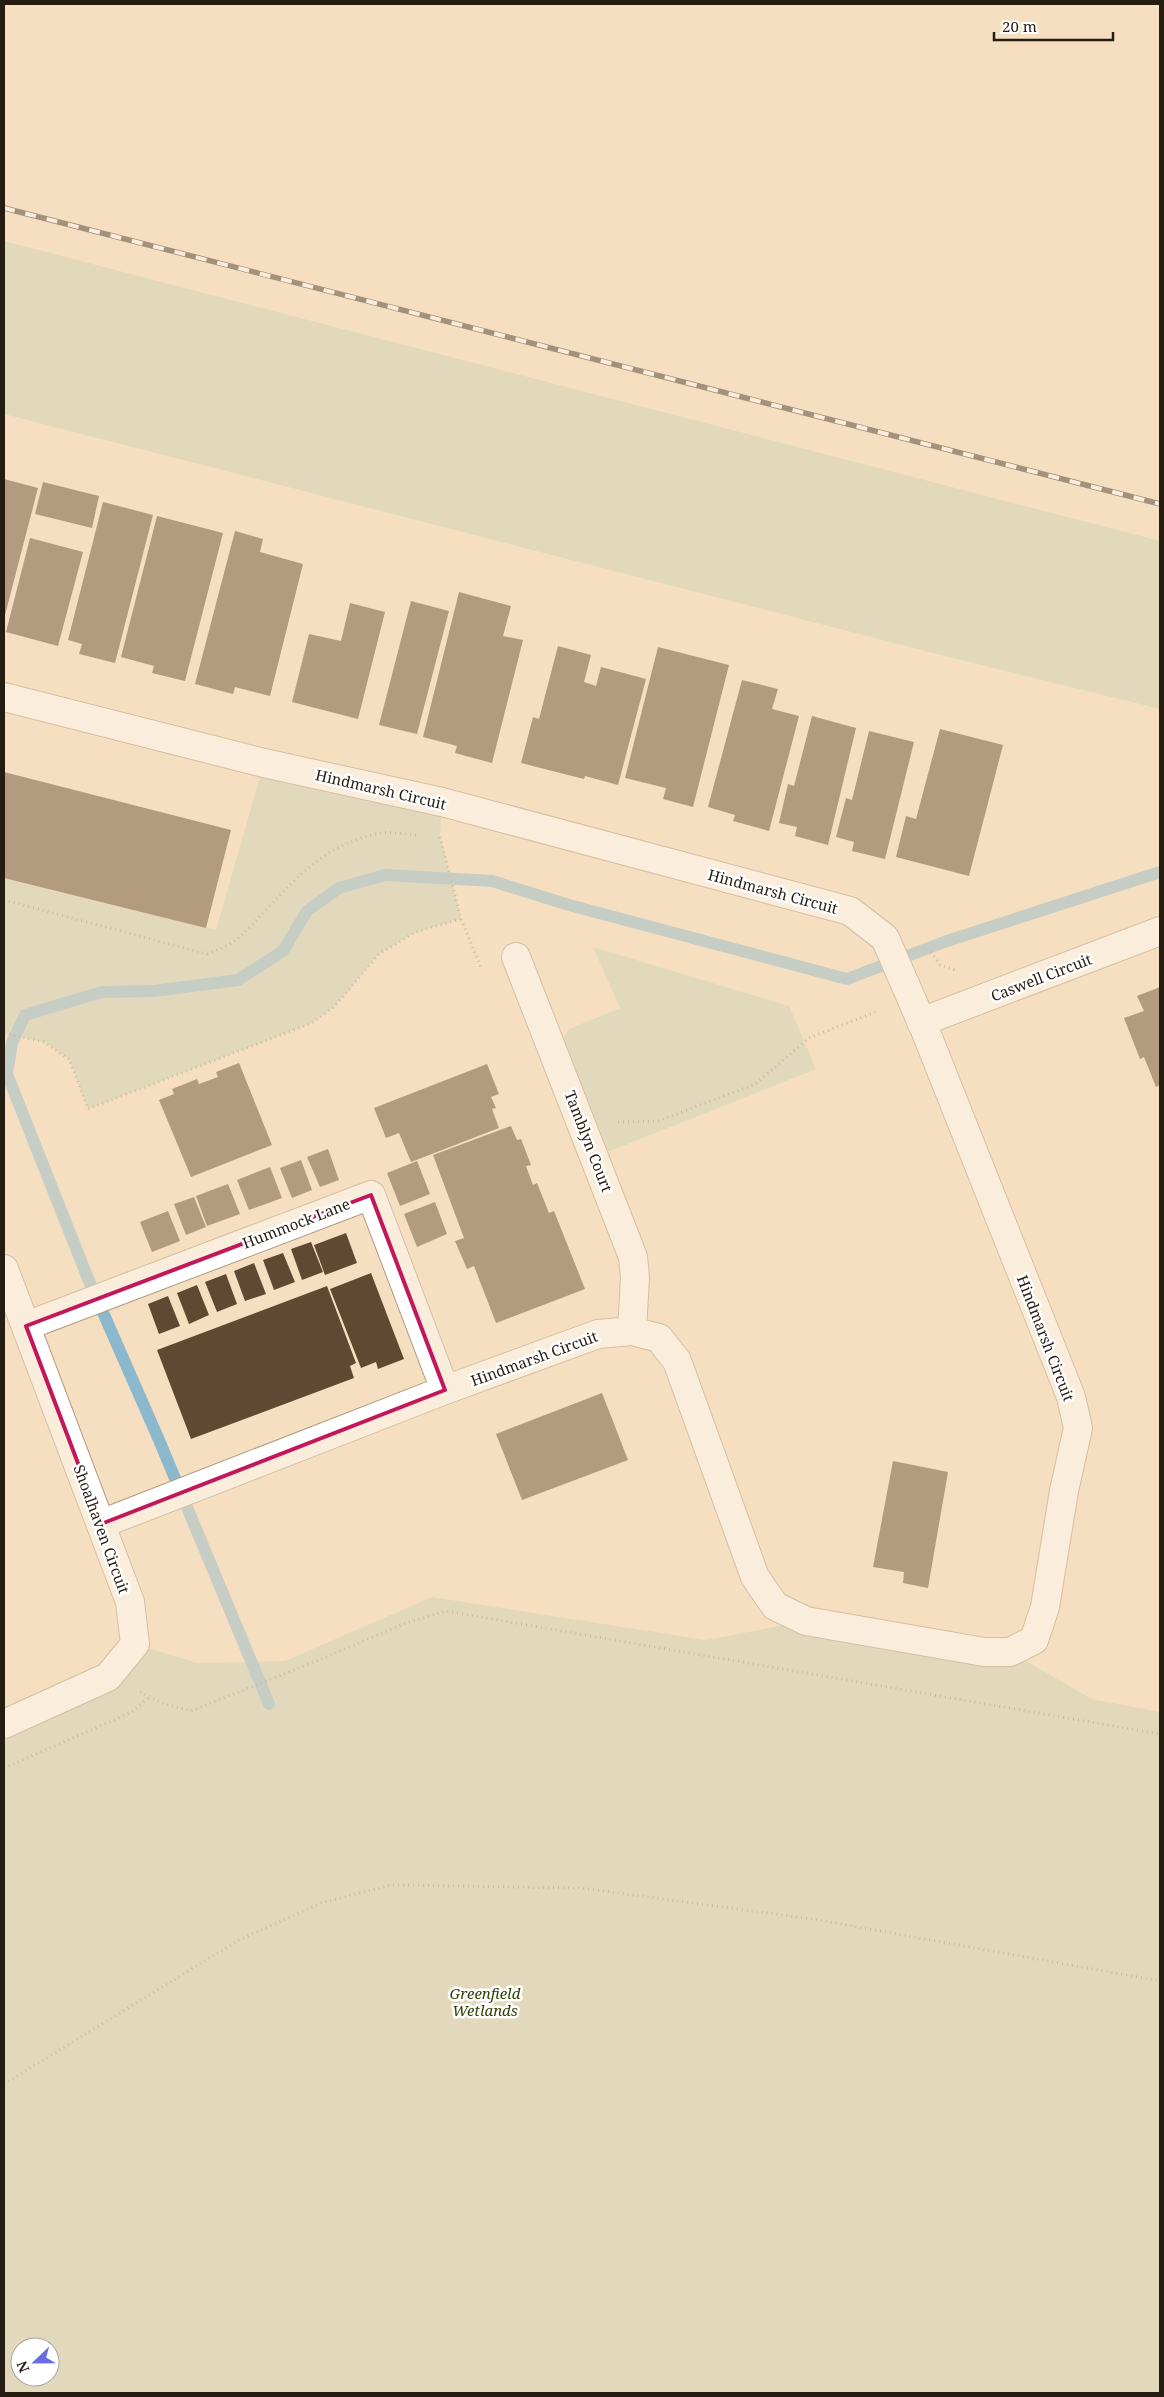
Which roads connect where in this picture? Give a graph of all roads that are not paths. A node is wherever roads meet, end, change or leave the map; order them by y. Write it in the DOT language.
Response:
graph roads {
  1 [pos="4,697"];
  2 [pos="1160,931"];
  3 [pos="516,957"];
  4 [pos="921,1022"];
  5 [pos="4,1269"];
  6 [pos="26,1326"];
  7 [pos="632,1331"];
  8 [pos="445,1390"];
  9 [pos="101,1524"];
  10 [pos="4,1724"];
  1 -- 4 [label="street, Hindmarsh Circuit"];
  2 -- 4 [label="street, Caswell Circuit"];
  3 -- 7 [label="street, Tamblyn Court"];
  4 -- 7 [label="street, Hindmarsh Circuit"];
  5 -- 6 [label="street, Shoalhaven Circuit"];
  6 -- 8 [label="street, Hummock Lane"];
  6 -- 9 [label="street, Shoalhaven Circuit"];
  7 -- 8 [label="street, Hindmarsh Circuit"];
  8 -- 9 [label="street, Hindmarsh Circuit"];
  9 -- 10 [label="street, Shoalhaven Circuit"];
}
